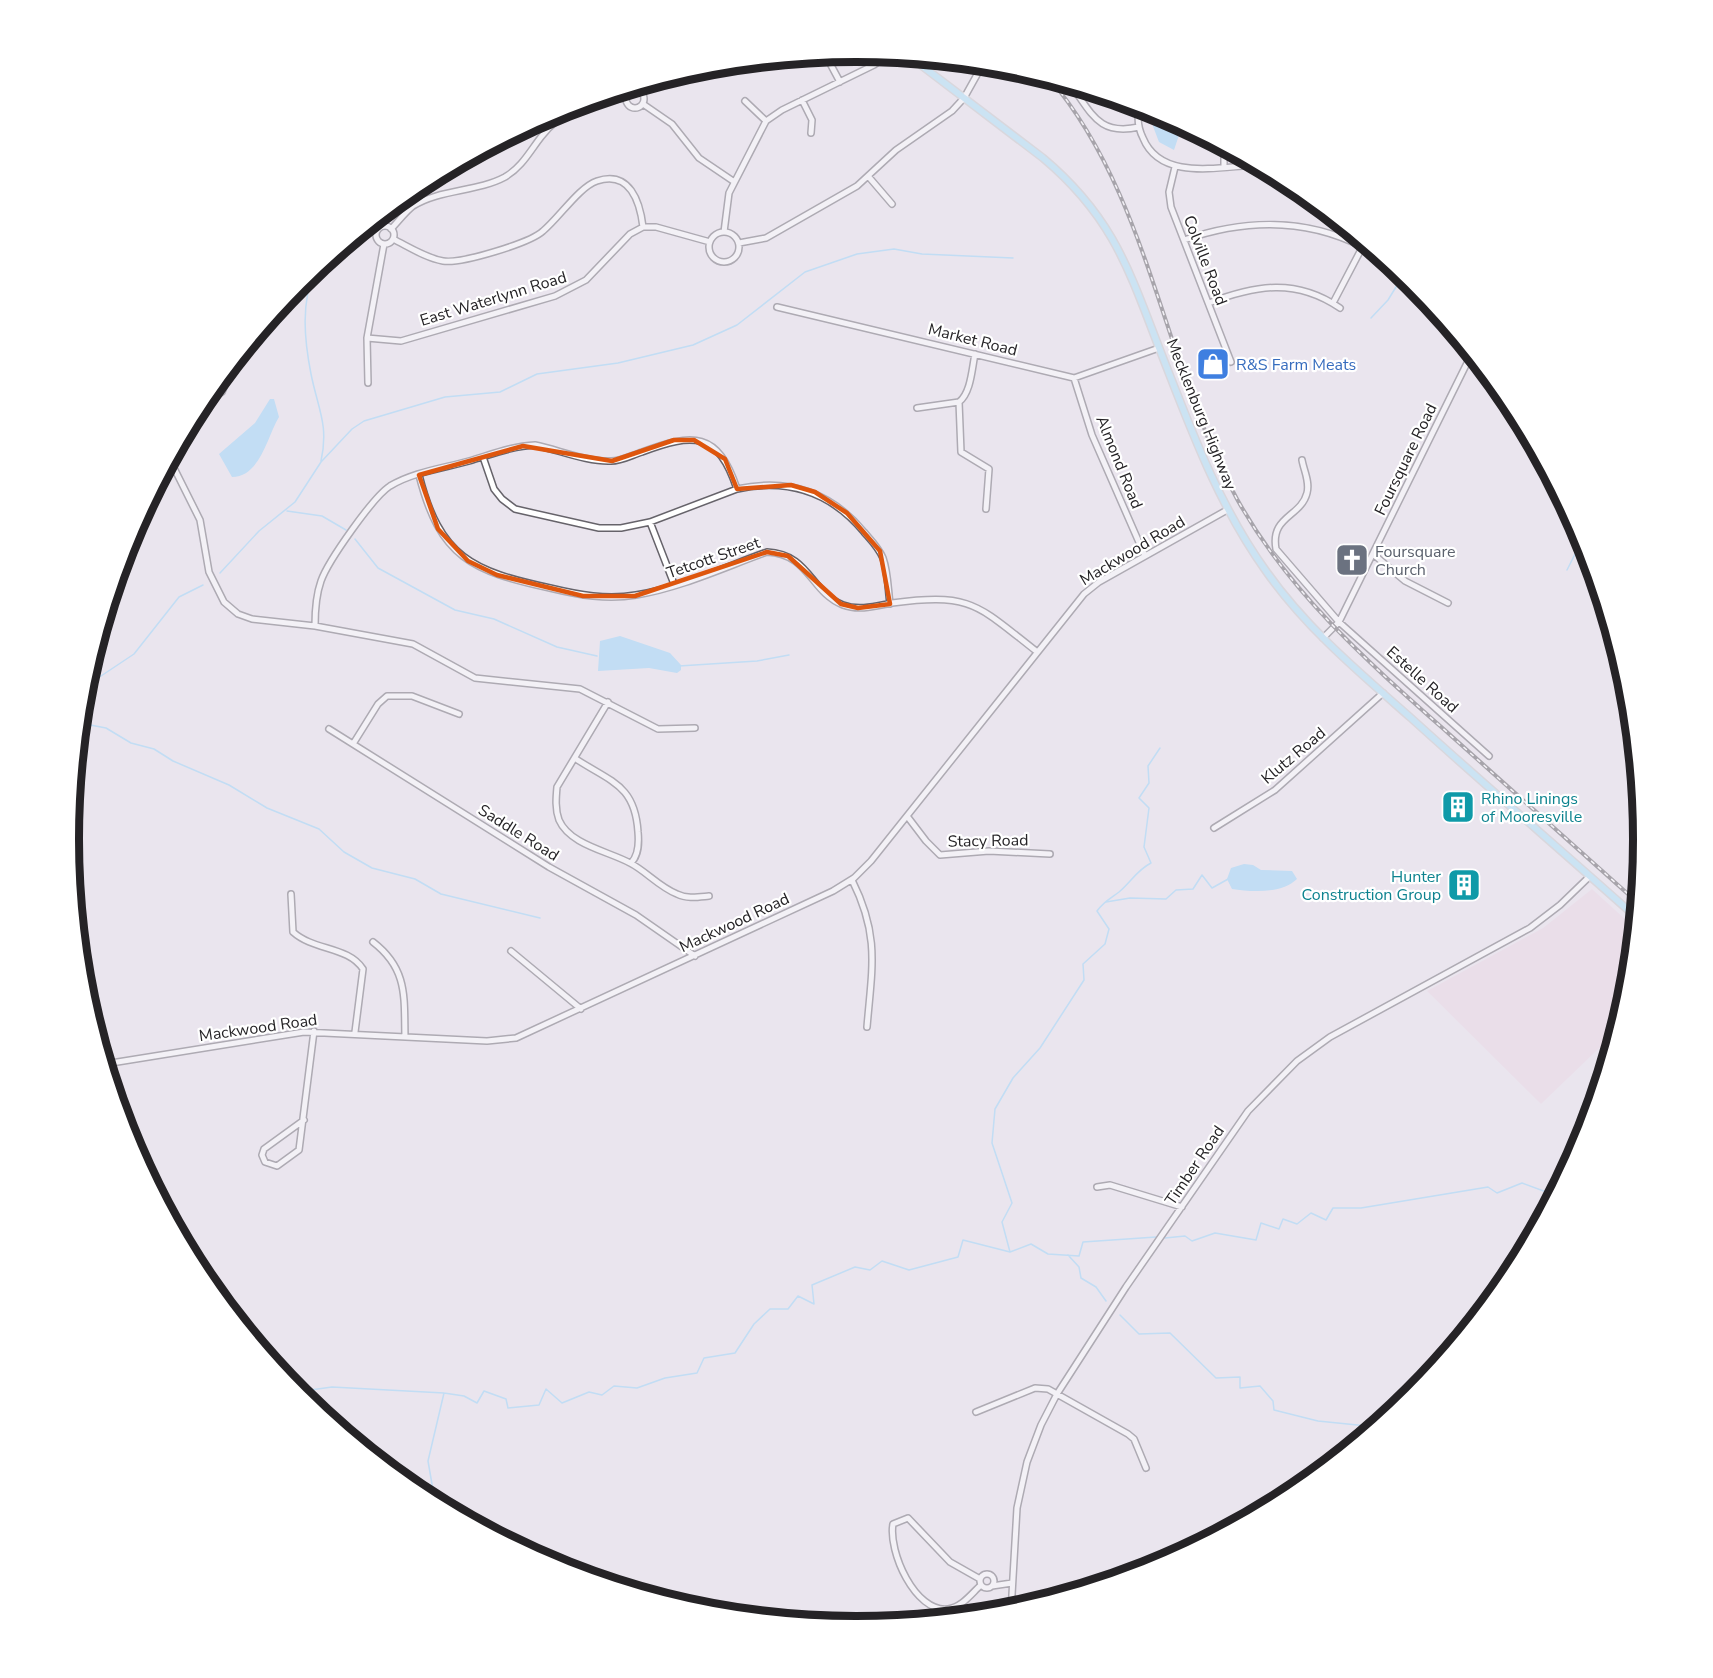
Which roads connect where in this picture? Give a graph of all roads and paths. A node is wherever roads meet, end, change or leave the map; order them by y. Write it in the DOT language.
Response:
graph roads {
  1 [pos="878,62"];
  2 [pos="830,63"];
  3 [pos="920,64"];
  4 [pos="979,71"];
  5 [pos="840,82"];
  6 [pos="640,93"];
  7 [pos="1077,94"];
  8 [pos="622,98"];
  9 [pos="625,98"];
  10 [pos="964,98"];
  11 [pos="802,100"];
  12 [pos="745,101"];
  13 [pos="643,104"];
  14 [pos="1140,116"];
  15 [pos="766,121"];
  16 [pos="555,123"];
  17 [pos="1139,127"];
  18 [pos="811,134"];
  19 [pos="1224,155"];
  20 [pos="1244,165"];
  21 [pos="1224,166"];
  22 [pos="1175,167"];
  23 [pos="868,176"];
  24 [pos="733,181"];
  25 [pos="892,204"];
  26 [pos="643,227"];
  27 [pos="374,229"];
  28 [pos="391,229"];
  29 [pos="377,231"];
  30 [pos="724,232"];
  31 [pos="393,239"];
  32 [pos="1184,240"];
  33 [pos="1352,240"];
  34 [pos="710,242"];
  35 [pos="739,243"];
  36 [pos="384,244"];
  37 [pos="1362,248"];
  38 [pos="1209,303"];
  39 [pos="1333,303"];
  40 [pos="777,307"];
  41 [pos="1340,308"];
  42 [pos="367,338"];
  43 [pos="1159,348"];
  44 [pos="975,354"];
  45 [pos="1468,361"];
  46 [pos="1231,362"];
  47 [pos="1074,378"];
  48 [pos="368,383"];
  49 [pos="959,402"];
  50 [pos="917,408"];
  51 [pos="483,457"];
  52 [pos="1302,460"];
  53 [pos="174,467"];
  54 [pos="419,475"];
  55 [pos="737,489"];
  56 [pos="986,509"];
  57 [pos="1227,510"];
  58 [pos="650,522"];
  59 [pos="1372,554"];
  60 [pos="1145,556"];
  61 [pos="674,584"];
  62 [pos="1448,603"];
  63 [pos="890,604"];
  64 [pos="1339,622"];
  65 [pos="315,626"];
  66 [pos="1323,638"];
  67 [pos="1036,651"];
  68 [pos="1383,693"];
  69 [pos="608,702"];
  70 [pos="459,714"];
  71 [pos="695,728"];
  72 [pos="329,729"];
  73 [pos="353,744"];
  74 [pos="1489,756"];
  75 [pos="576,759"];
  76 [pos="907,816"];
  77 [pos="1214,828"];
  78 [pos="1050,854"];
  79 [pos="632,863"];
  80 [pos="1589,877"];
  81 [pos="852,880"];
  82 [pos="291,894"];
  83 [pos="709,896"];
  84 [pos="1630,912"];
  85 [pos="373,942"];
  86 [pos="511,951"];
  87 [pos="695,956"];
  88 [pos="581,1009"];
  89 [pos="867,1027"];
  90 [pos="314,1032"];
  91 [pos="355,1032"];
  92 [pos="405,1036"];
  93 [pos="112,1063"];
  94 [pos="304,1120"];
  95 [pos="1097,1187"];
  96 [pos="1182,1207"];
  97 [pos="1057,1394"];
  98 [pos="976,1412"];
  99 [pos="1146,1468"];
  100 [pos="981,1582"];
  101 [pos="993,1582"];
  102 [pos="1009,1583"];
  103 [pos="1010,1601"];
  1 -- 5 [label="street"];
  2 -- 5 [label="street"];
  3 -- 10 [label="main road, Mecklenburg Highway"];
  4 -- 10 [label="street"];
  5 -- 11 [label="street"];
  6 -- 13 [label="street"];
  7 -- 17 [label="street"];
  8 -- 9 [label="street"];
  9 -- 13 [label="street"];
  10 -- 23 [label="street"];
  10 -- 43 [label="main road, Mecklenburg Highway"];
  11 -- 15 [label="street"];
  11 -- 18 [label="street"];
  12 -- 15 [label="street"];
  13 -- 24 [label="street"];
  14 -- 17 [label="street"];
  15 -- 24 [label="street"];
  16 -- 28 [label="street"];
  17 -- 22 [label="street"];
  19 -- 21 [label="street"];
  20 -- 21 [label="street"];
  21 -- 22 [label="street"];
  22 -- 32 [label="street, Colville Road"];
  23 -- 25 [label="street"];
  23 -- 35 [label="street"];
  24 -- 30 [label="street"];
  26 -- 31 [label="street"];
  26 -- 34 [label="street"];
  26 -- 42 [label="street, East Waterlynn Road"];
  27 -- 29 [label="street"];
  28 -- 29 [label="street"];
  28 -- 31 [label="street"];
  29 -- 36 [label="street"];
  30 -- 34 [label="street"];
  30 -- 35 [label="street"];
  31 -- 36 [label="street"];
  32 -- 33 [label="street"];
  32 -- 38 [label="street, Colville Road"];
  34 -- 35 [label="street"];
  36 -- 42 [label="street"];
  37 -- 39 [label="street"];
  38 -- 39 [label="street"];
  38 -- 46 [label="street, Colville Road"];
  39 -- 41 [label="street"];
  40 -- 44 [label="street, Market Road"];
  42 -- 48 [label="street"];
  43 -- 47 [label="street"];
  43 -- 57 [label="main road, Mecklenburg Highway"];
  44 -- 47 [label="street, Market Road"];
  44 -- 49 [label="street"];
  45 -- 59 [label="street, Foursquare Road"];
  47 -- 60 [label="street, Almond Road"];
  49 -- 50 [label="street"];
  49 -- 56 [label="street"];
  51 -- 54 [label="street"];
  51 -- 55 [label="street"];
  51 -- 58 [label="street"];
  52 -- 64 [label="street, Estelle Road"];
  53 -- 65 [label="street"];
  54 -- 61 [label="street, Tetcott Street"];
  54 -- 65 [label="street"];
  55 -- 58 [label="street"];
  55 -- 63 [label="street"];
  57 -- 60 [label="street, Mackwood Road"];
  57 -- 66 [label="main road, Mecklenburg Highway"];
  58 -- 61 [label="street"];
  59 -- 62 [label="street"];
  59 -- 64 [label="street, Foursquare Road"];
  60 -- 67 [label="street, Mackwood Road"];
  61 -- 63 [label="street, Tetcott Street"];
  63 -- 67 [label="street, Tetcott Street"];
  64 -- 66 [label="street, Foursquare Road"];
  64 -- 74 [label="street, Estelle Road"];
  65 -- 69 [label="street"];
  66 -- 68 [label="main road, Mecklenburg Highway"];
  67 -- 76 [label="street, Mackwood Road"];
  68 -- 77 [label="street, Klutz Road"];
  68 -- 80 [label="main road, Mecklenburg Highway"];
  69 -- 71 [label="street"];
  69 -- 75 [label="street"];
  70 -- 73 [label="street"];
  72 -- 73 [label="street, Saddle Road"];
  73 -- 87 [label="street, Saddle Road"];
  75 -- 79 [label="street"];
  75 -- 79 [label="street"];
  76 -- 78 [label="street, Stacy Road"];
  76 -- 81 [label="street, Mackwood Road"];
  79 -- 83 [label="street"];
  80 -- 84 [label="main road, Mecklenburg Highway"];
  80 -- 96 [label="street, Timber Road"];
  81 -- 87 [label="street, Mackwood Road"];
  81 -- 89 [label="street"];
  82 -- 91 [label="street"];
  85 -- 92 [label="street"];
  86 -- 88 [label="street"];
  87 -- 88 [label="street, Mackwood Road"];
  88 -- 92 [label="street, Mackwood Road"];
  90 -- 91 [label="street, Mackwood Road"];
  90 -- 93 [label="street, Mackwood Road"];
  90 -- 94 [label="street"];
  91 -- 92 [label="street, Mackwood Road"];
  94 -- 94 [label="street"];
  95 -- 96 [label="street"];
  96 -- 97 [label="street, Timber Road"];
  97 -- 98 [label="street"];
  97 -- 99 [label="street"];
  97 -- 102 [label="street, Timber Road"];
  100 -- 100 [label="street"];
  100 -- 101 [label="street"];
  100 -- 101 [label="street"];
  101 -- 102 [label="street"];
  102 -- 103 [label="street, Timber Road"];
}
